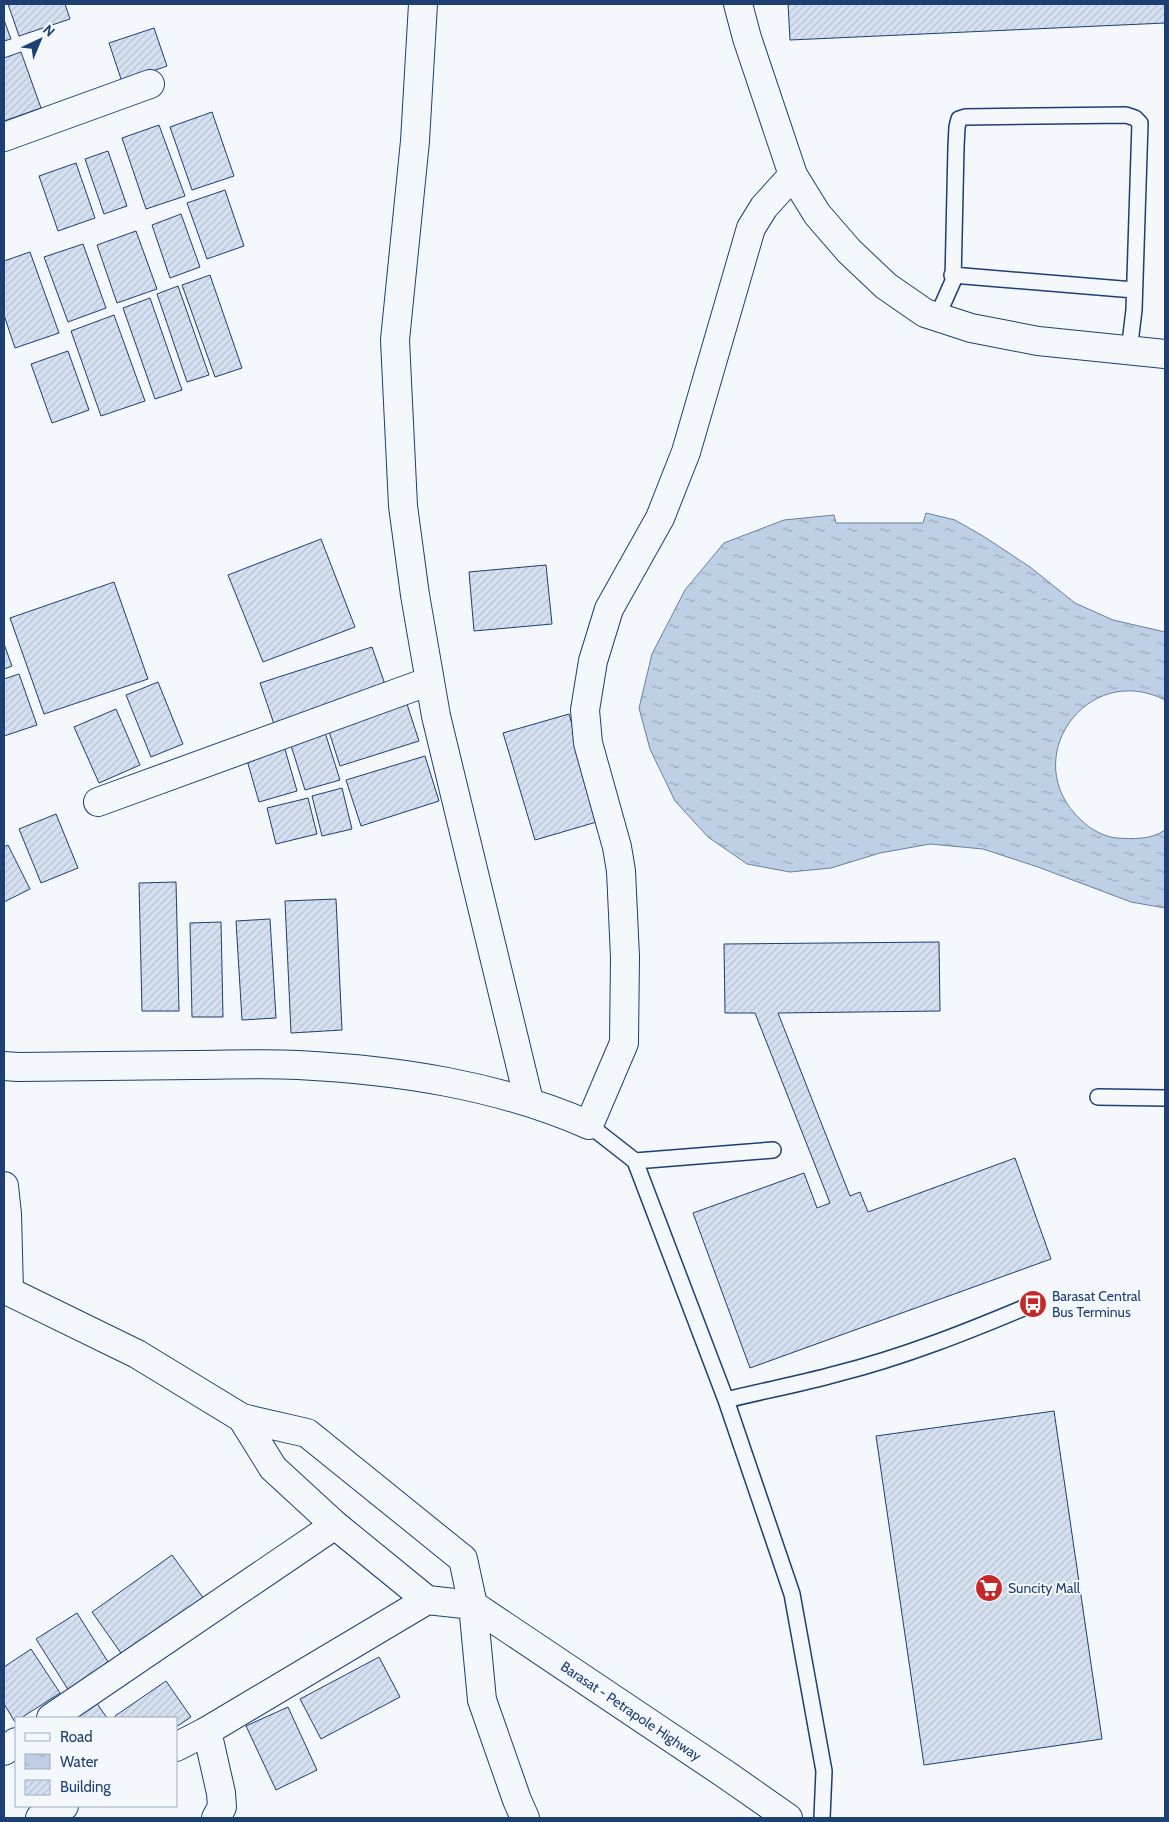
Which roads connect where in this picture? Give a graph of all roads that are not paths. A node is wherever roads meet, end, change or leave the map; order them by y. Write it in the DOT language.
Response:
graph roads {
  1 [pos="423,4"];
  2 [pos="738,4"];
  3 [pos="150,84"];
  4 [pos="4,137"];
  5 [pos="792,175"];
  6 [pos="952,275"];
  7 [pos="1134,290"];
  8 [pos="938,317"];
  9 [pos="1128,350"];
  10 [pos="1165,354"];
  11 [pos="430,681"];
  12 [pos="98,802"];
  13 [pos="4,1066"];
  14 [pos="1098,1096"];
  15 [pos="1165,1098"];
  16 [pos="529,1101"];
  17 [pos="589,1125"];
  18 [pos="773,1150"];
  19 [pos="635,1161"];
  20 [pos="4,1186"];
  21 [pos="6,1290"];
  22 [pos="1033,1304"];
  23 [pos="726,1400"];
  24 [pos="242,1418"];
  25 [pos="335,1525"];
  26 [pos="427,1600"];
  27 [pos="473,1605"];
  28 [pos="52,1717"];
  29 [pos="207,1731"];
  30 [pos="15,1743"];
  31 [pos="178,1746"];
  32 [pos="4,1750"];
  33 [pos="62,1807"];
  34 [pos="40,1818"];
  35 [pos="216,1818"];
  36 [pos="526,1818"];
  37 [pos="788,1818"];
  38 [pos="822,1818"];
  1 -- 11 [label="main road"];
  2 -- 5 [label="main road"];
  3 -- 4 [label="main road"];
  5 -- 8 [label="main road"];
  5 -- 17 [label="main road"];
  6 -- 7 [label="lane"];
  6 -- 7 [label="lane"];
  6 -- 8 [label="lane"];
  7 -- 9 [label="lane"];
  8 -- 9 [label="main road"];
  9 -- 10 [label="main road"];
  11 -- 12 [label="main road"];
  11 -- 16 [label="main road"];
  13 -- 16 [label="main road"];
  14 -- 15 [label="lane"];
  16 -- 17 [label="main road"];
  17 -- 19 [label="lane"];
  18 -- 19 [label="lane"];
  19 -- 23 [label="lane"];
  20 -- 21 [label="main road"];
  21 -- 24 [label="main road"];
  22 -- 23 [label="lane"];
  23 -- 38 [label="lane"];
  24 -- 25 [label="main road"];
  24 -- 27 [label="main road"];
  25 -- 26 [label="main road"];
  25 -- 28 [label="main road"];
  26 -- 27 [label="main road, Barasat - Petrapole Highway"];
  26 -- 29 [label="main road"];
  27 -- 36 [label="main road"];
  27 -- 37 [label="main road, Barasat - Petrapole Highway"];
  29 -- 31 [label="main road"];
  29 -- 35 [label="main road"];
  30 -- 32 [label="main road"];
  33 -- 34 [label="main road"];
}
